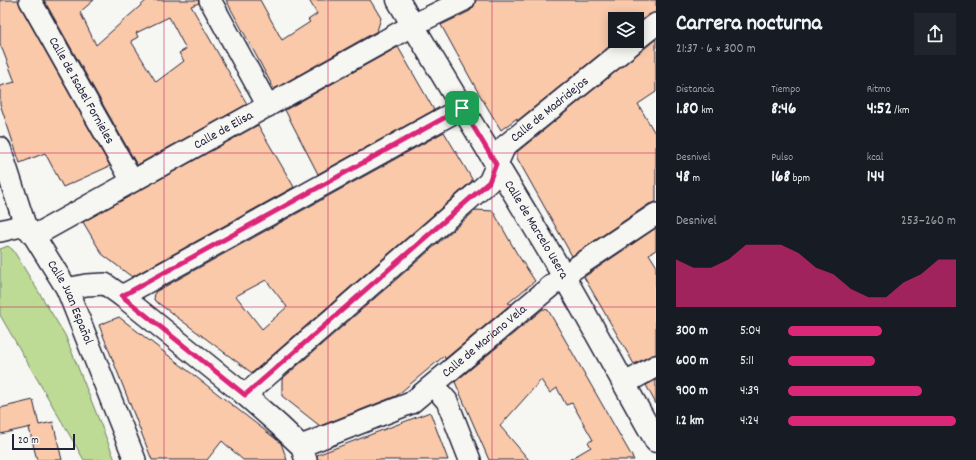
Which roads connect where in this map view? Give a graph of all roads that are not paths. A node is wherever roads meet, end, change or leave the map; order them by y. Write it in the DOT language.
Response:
graph roads {
  1 [pos="30,0"];
  2 [pos="210,0"];
  3 [pos="398,0"];
  4 [pos="464,0"];
  5 [pos="656,24"];
  6 [pos="413,25"];
  7 [pos="644,34"];
  8 [pos="626,48"];
  9 [pos="268,106"];
  10 [pos="462,108"];
  11 [pos="0,148"];
  12 [pos="496,164"];
  13 [pos="132,181"];
  14 [pos="656,214"];
  15 [pos="0,231"];
  16 [pos="29,231"];
  17 [pos="563,276"];
  18 [pos="67,289"];
  19 [pos="122,296"];
  20 [pos="656,366"];
  21 [pos="624,384"];
  22 [pos="433,386"];
  23 [pos="245,395"];
  24 [pos="656,441"];
  25 [pos="304,453"];
  26 [pos="135,460"];
  27 [pos="470,460"];
  1 -- 13 [label="street, Calle de Isabel Fornieles"];
  2 -- 9 [label="street"];
  3 -- 6 [label="main road, Calle de Marcelo Usera"];
  4 -- 6 [label="street, Calle de Elisa"];
  5 -- 7 [label="street, Calle de Madridejos"];
  6 -- 9 [label="street, Calle de Elisa"];
  6 -- 10 [label="main road, Calle de Marcelo Usera"];
  8 -- 12 [label="street, Calle de Madridejos"];
  9 -- 13 [label="street, Calle de Elisa"];
  10 -- 12 [label="main road, Calle de Marcelo Usera"];
  10 -- 19 [label="street"];
  11 -- 16 [label="street, Calle Juan Español"];
  12 -- 17 [label="main road, Calle de Marcelo Usera"];
  12 -- 23 [label="street, Calle de Madridejos"];
  13 -- 16 [label="street, Calle de Elisa"];
  14 -- 17 [label="street, Calle de Mariano Vela"];
  15 -- 16 [label="street, Calle de Elisa"];
  16 -- 18 [label="street, Calle Juan Español"];
  17 -- 21 [label="main road, Calle de Marcelo Usera"];
  17 -- 22 [label="street, Calle de Mariano Vela"];
  18 -- 19 [label="street"];
  18 -- 26 [label="street, Calle Juan Español"];
  19 -- 23 [label="street"];
  20 -- 21 [label="street"];
  21 -- 24 [label="main road, Calle de Marcelo Usera"];
  22 -- 25 [label="street, Calle de Mariano Vela"];
  22 -- 27 [label="street"];
  23 -- 25 [label="street"];
}
